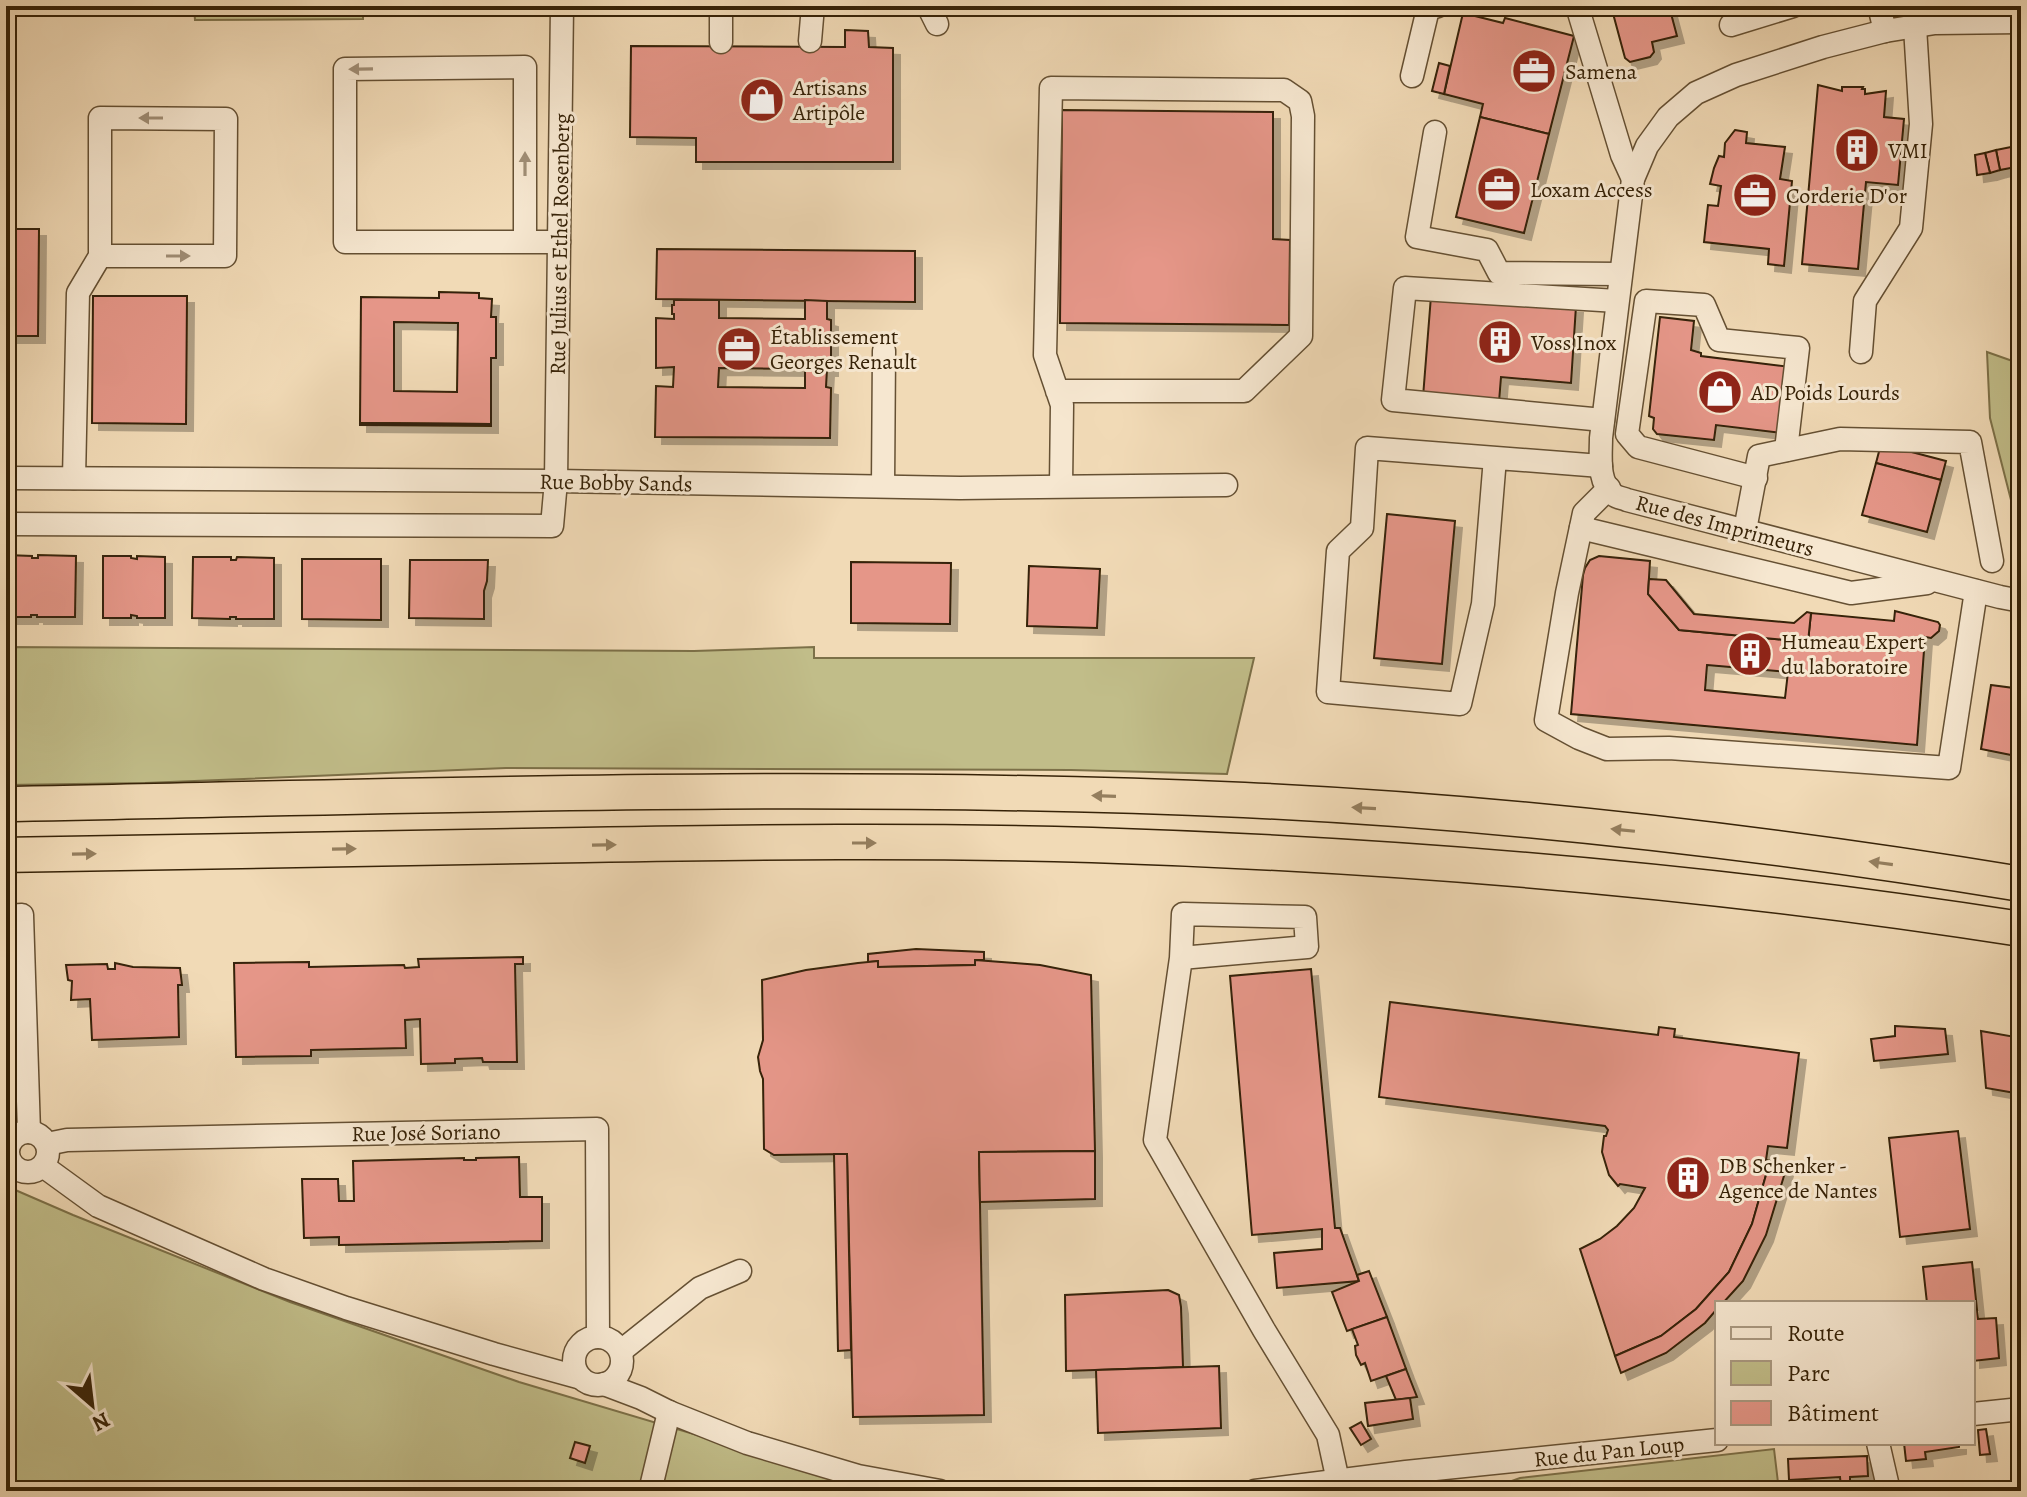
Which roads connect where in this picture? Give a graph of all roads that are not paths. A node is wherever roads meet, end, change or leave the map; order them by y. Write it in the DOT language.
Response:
graph roads {
  1 [pos="562,6"];
  2 [pos="721,6"];
  3 [pos="813,6"];
  4 [pos="1438,6"];
  5 [pos="1577,6"];
  6 [pos="1793,6"];
  7 [pos="1879,6"];
  8 [pos="2021,22"];
  9 [pos="1731,25"];
  10 [pos="1915,27"];
  11 [pos="1885,31"];
  12 [pos="810,41"];
  13 [pos="721,42"];
  14 [pos="1412,76"];
  15 [pos="1435,132"];
  16 [pos="1633,179"];
  17 [pos="525,242"];
  18 [pos="559,242"];
  19 [pos="100,256"];
  20 [pos="1620,274"];
  21 [pos="1617,301"];
  22 [pos="884,351"];
  23 [pos="1861,352"];
  24 [pos="1057,391"];
  25 [pos="1603,420"];
  26 [pos="1786,450"];
  27 [pos="1495,458"];
  28 [pos="1601,466"];
  29 [pos="6,478"];
  30 [pos="74,478"];
  31 [pos="1756,478"];
  32 [pos="556,481"];
  33 [pos="1226,485"];
  34 [pos="883,486"];
  35 [pos="1061,486"];
  36 [pos="1609,488"];
  37 [pos="6,524"];
  38 [pos="1581,528"];
  39 [pos="1745,530"];
  40 [pos="1992,561"];
  41 [pos="1940,581"];
  42 [pos="1976,591"];
  43 [pos="2021,601"];
  44 [pos="6,804"];
  45 [pos="6,855"];
  46 [pos="2021,884"];
  47 [pos="6,916"];
  48 [pos="2021,929"];
  49 [pos="1181,958"];
  50 [pos="40,1148"];
  51 [pos="7,1155"];
  52 [pos="740,1271"];
  53 [pos="598,1337"];
  54 [pos="577,1349"];
  55 [pos="494,1354"];
  56 [pos="622,1356"];
  57 [pos="581,1378"];
  58 [pos="604,1384"];
  59 [pos="2021,1409"];
  60 [pos="669,1412"];
  61 [pos="1975,1414"];
  62 [pos="1715,1440"];
  63 [pos="1878,1445"];
  64 [pos="1338,1481"];
  65 [pos="650,1491"];
  66 [pos="940,1491"];
  67 [pos="1255,1491"];
  68 [pos="1889,1491"];
  1 -- 18 [label="street, Rue Julius et Ethel Rosenberg"];
  2 -- 13 [label="street"];
  3 -- 12 [label="street"];
  4 -- 14 [label="street"];
  5 -- 16 [label="street"];
  6 -- 9 [label="street"];
  7 -- 11 [label="street"];
  8 -- 10 [label="street, Rue des Imprimeurs"];
  10 -- 11 [label="street, Rue des Imprimeurs"];
  10 -- 23 [label="street"];
  11 -- 16 [label="street, Rue des Imprimeurs"];
  15 -- 20 [label="street"];
  16 -- 20 [label="street, Rue des Imprimeurs"];
  17 -- 17 [label="street, one-way"];
  17 -- 18 [label="street"];
  18 -- 32 [label="street, Rue Julius et Ethel Rosenberg"];
  19 -- 19 [label="street, one-way"];
  19 -- 30 [label="street"];
  20 -- 21 [label="street, Rue des Imprimeurs"];
  21 -- 25 [label="street, Rue des Imprimeurs"];
  21 -- 25 [label="street"];
  22 -- 34 [label="street"];
  24 -- 24 [label="street"];
  24 -- 35 [label="street"];
  25 -- 28 [label="street, Rue des Imprimeurs"];
  26 -- 31 [label="street"];
  26 -- 31 [label="street"];
  26 -- 40 [label="street"];
  27 -- 27 [label="street"];
  27 -- 28 [label="street"];
  28 -- 36 [label="street, Rue des Imprimeurs"];
  29 -- 30 [label="street, Rue Bobby Sands"];
  30 -- 32 [label="street, Rue Bobby Sands"];
  31 -- 39 [label="street"];
  32 -- 34 [label="street, Rue Bobby Sands"];
  32 -- 37 [label="street, Rue Julius et Ethel Rosenberg"];
  33 -- 35 [label="street, Rue Bobby Sands"];
  34 -- 35 [label="street, Rue Bobby Sands"];
  36 -- 38 [label="street"];
  36 -- 39 [label="street, Rue des Imprimeurs"];
  38 -- 41 [label="street"];
  38 -- 42 [label="street"];
  39 -- 41 [label="street, Rue des Imprimeurs"];
  41 -- 42 [label="street, Rue des Imprimeurs"];
  42 -- 43 [label="street, Rue des Imprimeurs"];
  46 -- 44 [label="highway, one-way"];
  45 -- 48 [label="highway, one-way"];
  47 -- 50 [label="street"];
  49 -- 49 [label="street"];
  49 -- 64 [label="street"];
  50 -- 51 [label="street"];
  50 -- 51 [label="street"];
  50 -- 53 [label="street, Rue José Soriano"];
  50 -- 55 [label="street"];
  52 -- 56 [label="street"];
  53 -- 54 [label="street"];
  53 -- 56 [label="street"];
  54 -- 55 [label="street"];
  54 -- 57 [label="street"];
  55 -- 57 [label="street"];
  56 -- 58 [label="street"];
  56 -- 60 [label="street"];
  57 -- 58 [label="street"];
  58 -- 60 [label="street"];
  59 -- 61 [label="street"];
  60 -- 65 [label="street"];
  60 -- 66 [label="street"];
  62 -- 64 [label="street, Rue du Pan Loup"];
  63 -- 68 [label="street"];
  64 -- 67 [label="street, Rue du Pan Loup"];
}
